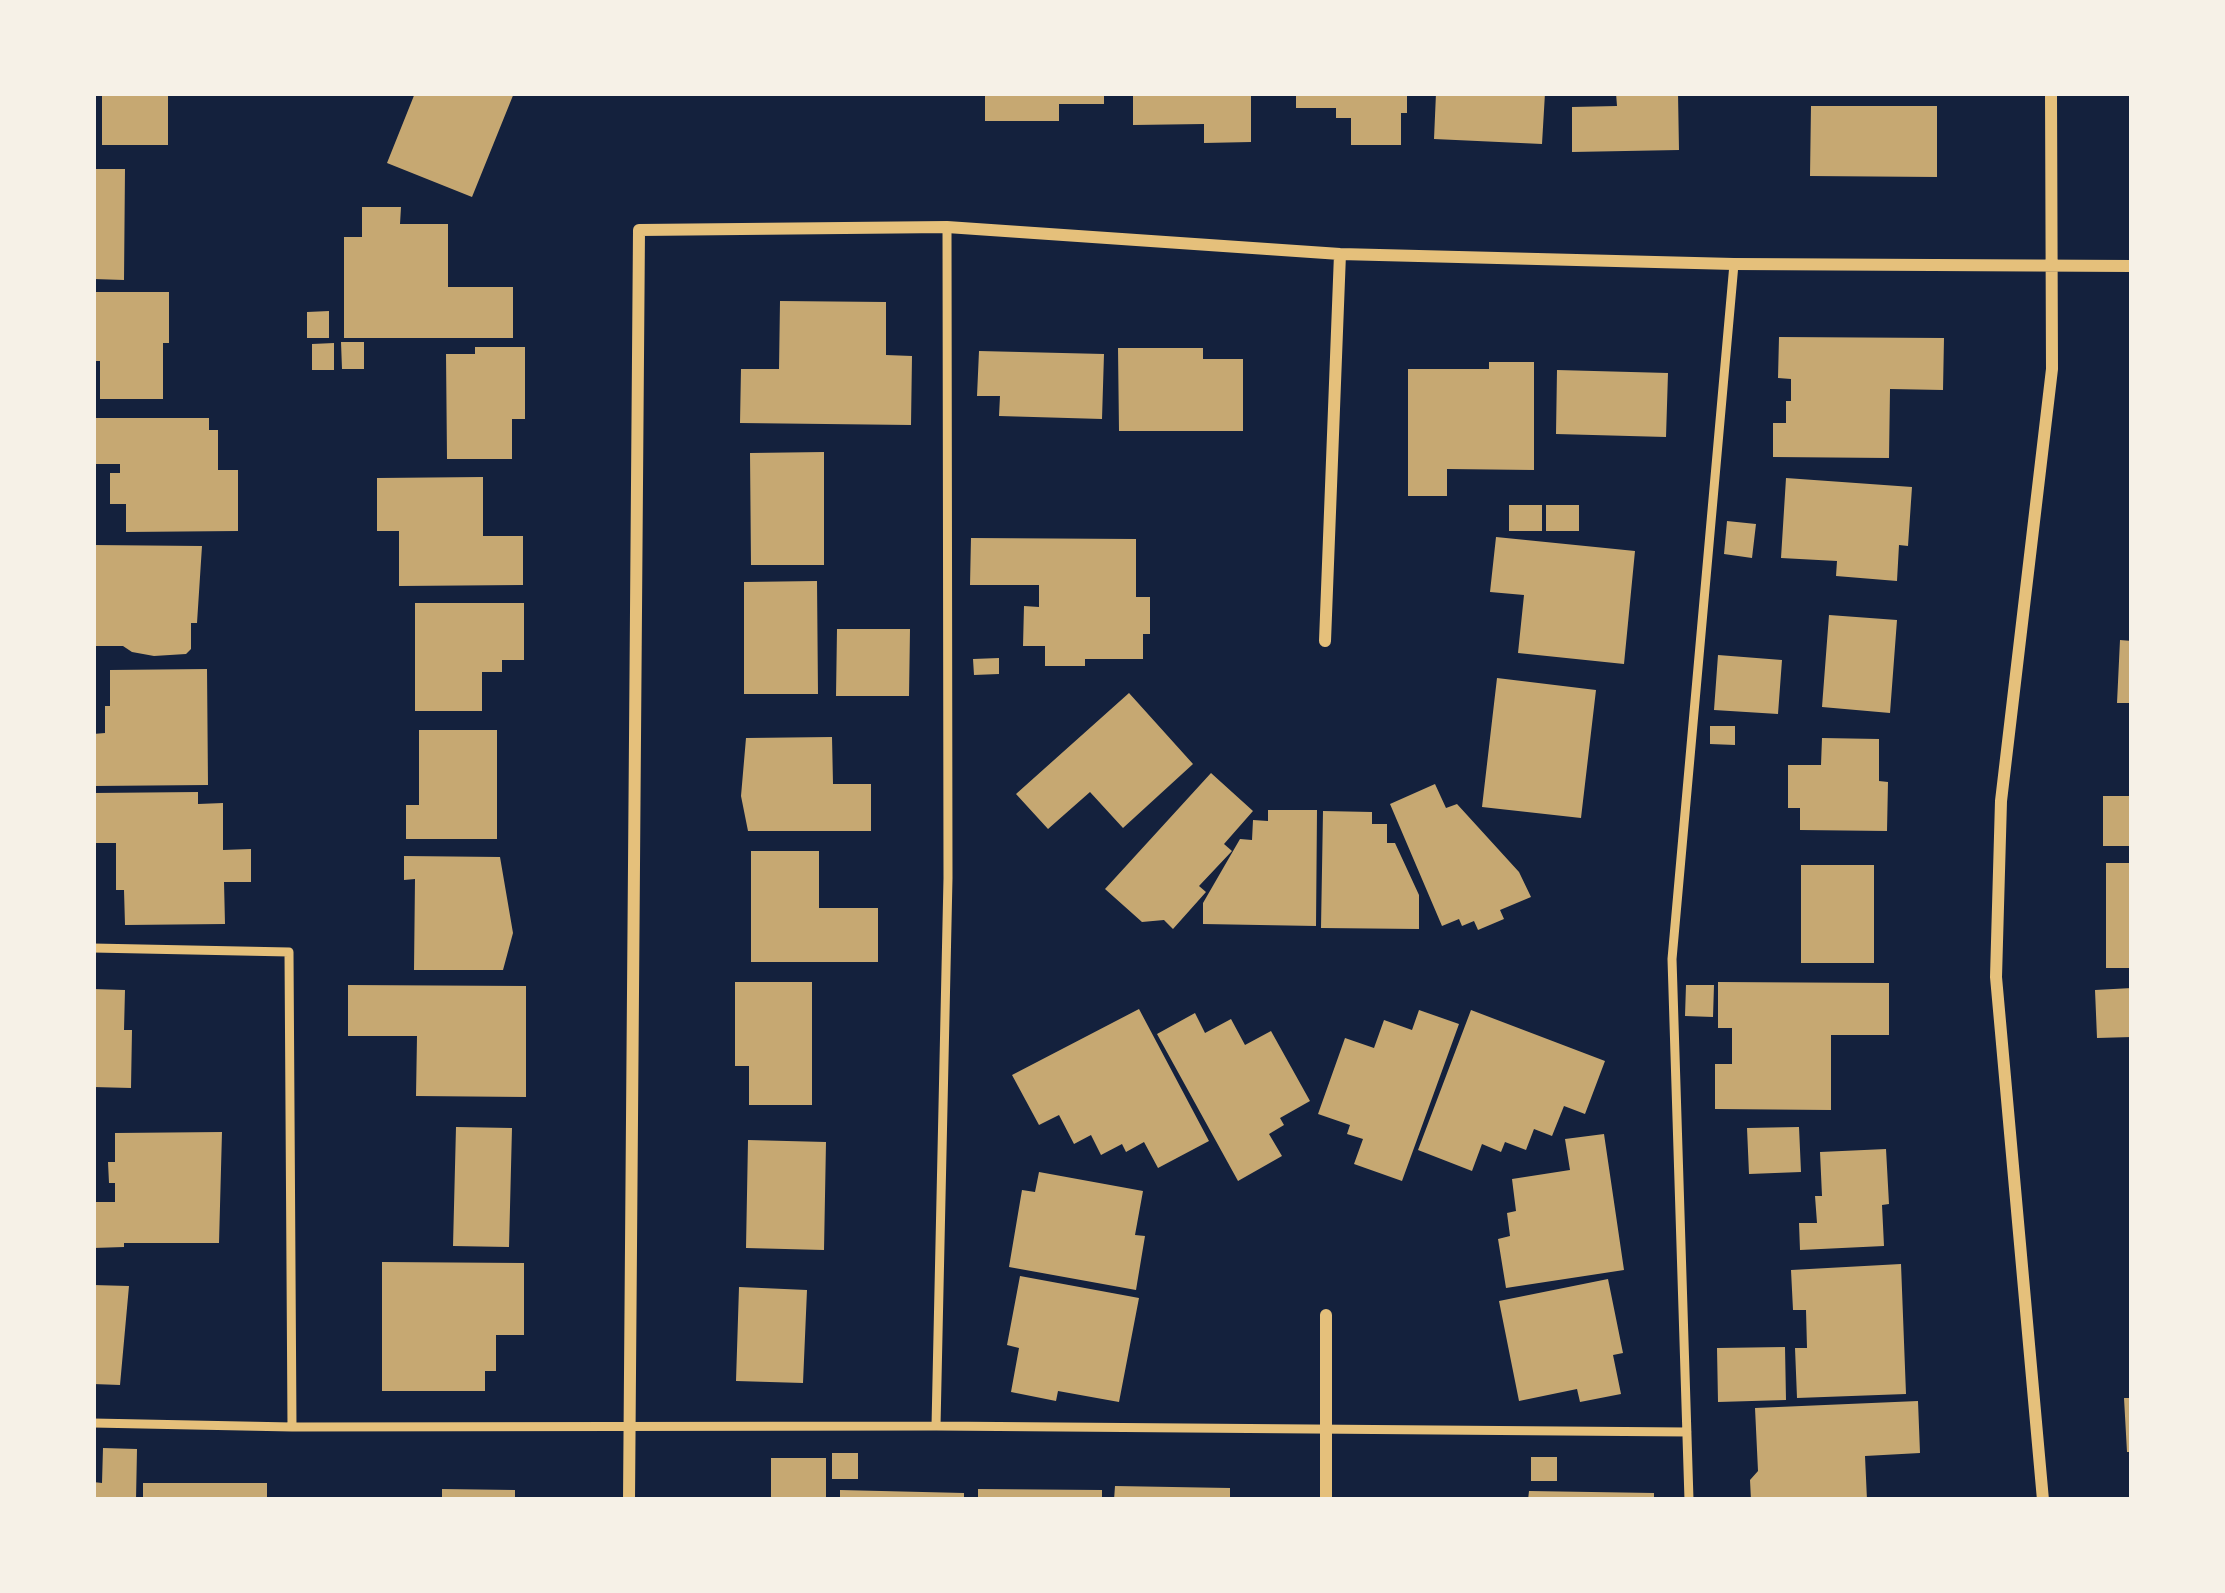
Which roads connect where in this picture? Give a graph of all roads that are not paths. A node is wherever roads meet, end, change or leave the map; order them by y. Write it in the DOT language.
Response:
graph roads {
  1 [pos="2051,93"];
  2 [pos="947,227"];
  3 [pos="1340,254"];
  4 [pos="1734,264"];
  5 [pos="2054,264"];
  6 [pos="2132,266"];
  7 [pos="1324,641"];
  8 [pos="93,948"];
  9 [pos="1326,1315"];
  10 [pos="93,1423"];
  11 [pos="936,1426"];
  12 [pos="292,1427"];
  13 [pos="629,1427"];
  14 [pos="1326,1430"];
  15 [pos="1687,1432"];
  16 [pos="629,1500"];
  17 [pos="1325,1500"];
  18 [pos="1689,1500"];
  19 [pos="2043,1500"];
  1 -- 5 [label="street"];
  2 -- 3 [label="street"];
  2 -- 11 [label="lane"];
  2 -- 13 [label="street"];
  3 -- 4 [label="street"];
  3 -- 7 [label="street"];
  4 -- 5 [label="street"];
  4 -- 15 [label="lane"];
  5 -- 6 [label="street"];
  5 -- 19 [label="street"];
  8 -- 12 [label="lane"];
  9 -- 14 [label="street"];
  10 -- 12 [label="lane"];
  11 -- 13 [label="lane"];
  11 -- 14 [label="lane"];
  12 -- 13 [label="lane"];
  13 -- 16 [label="street"];
  14 -- 15 [label="lane"];
  14 -- 17 [label="street"];
  15 -- 18 [label="lane"];
}
